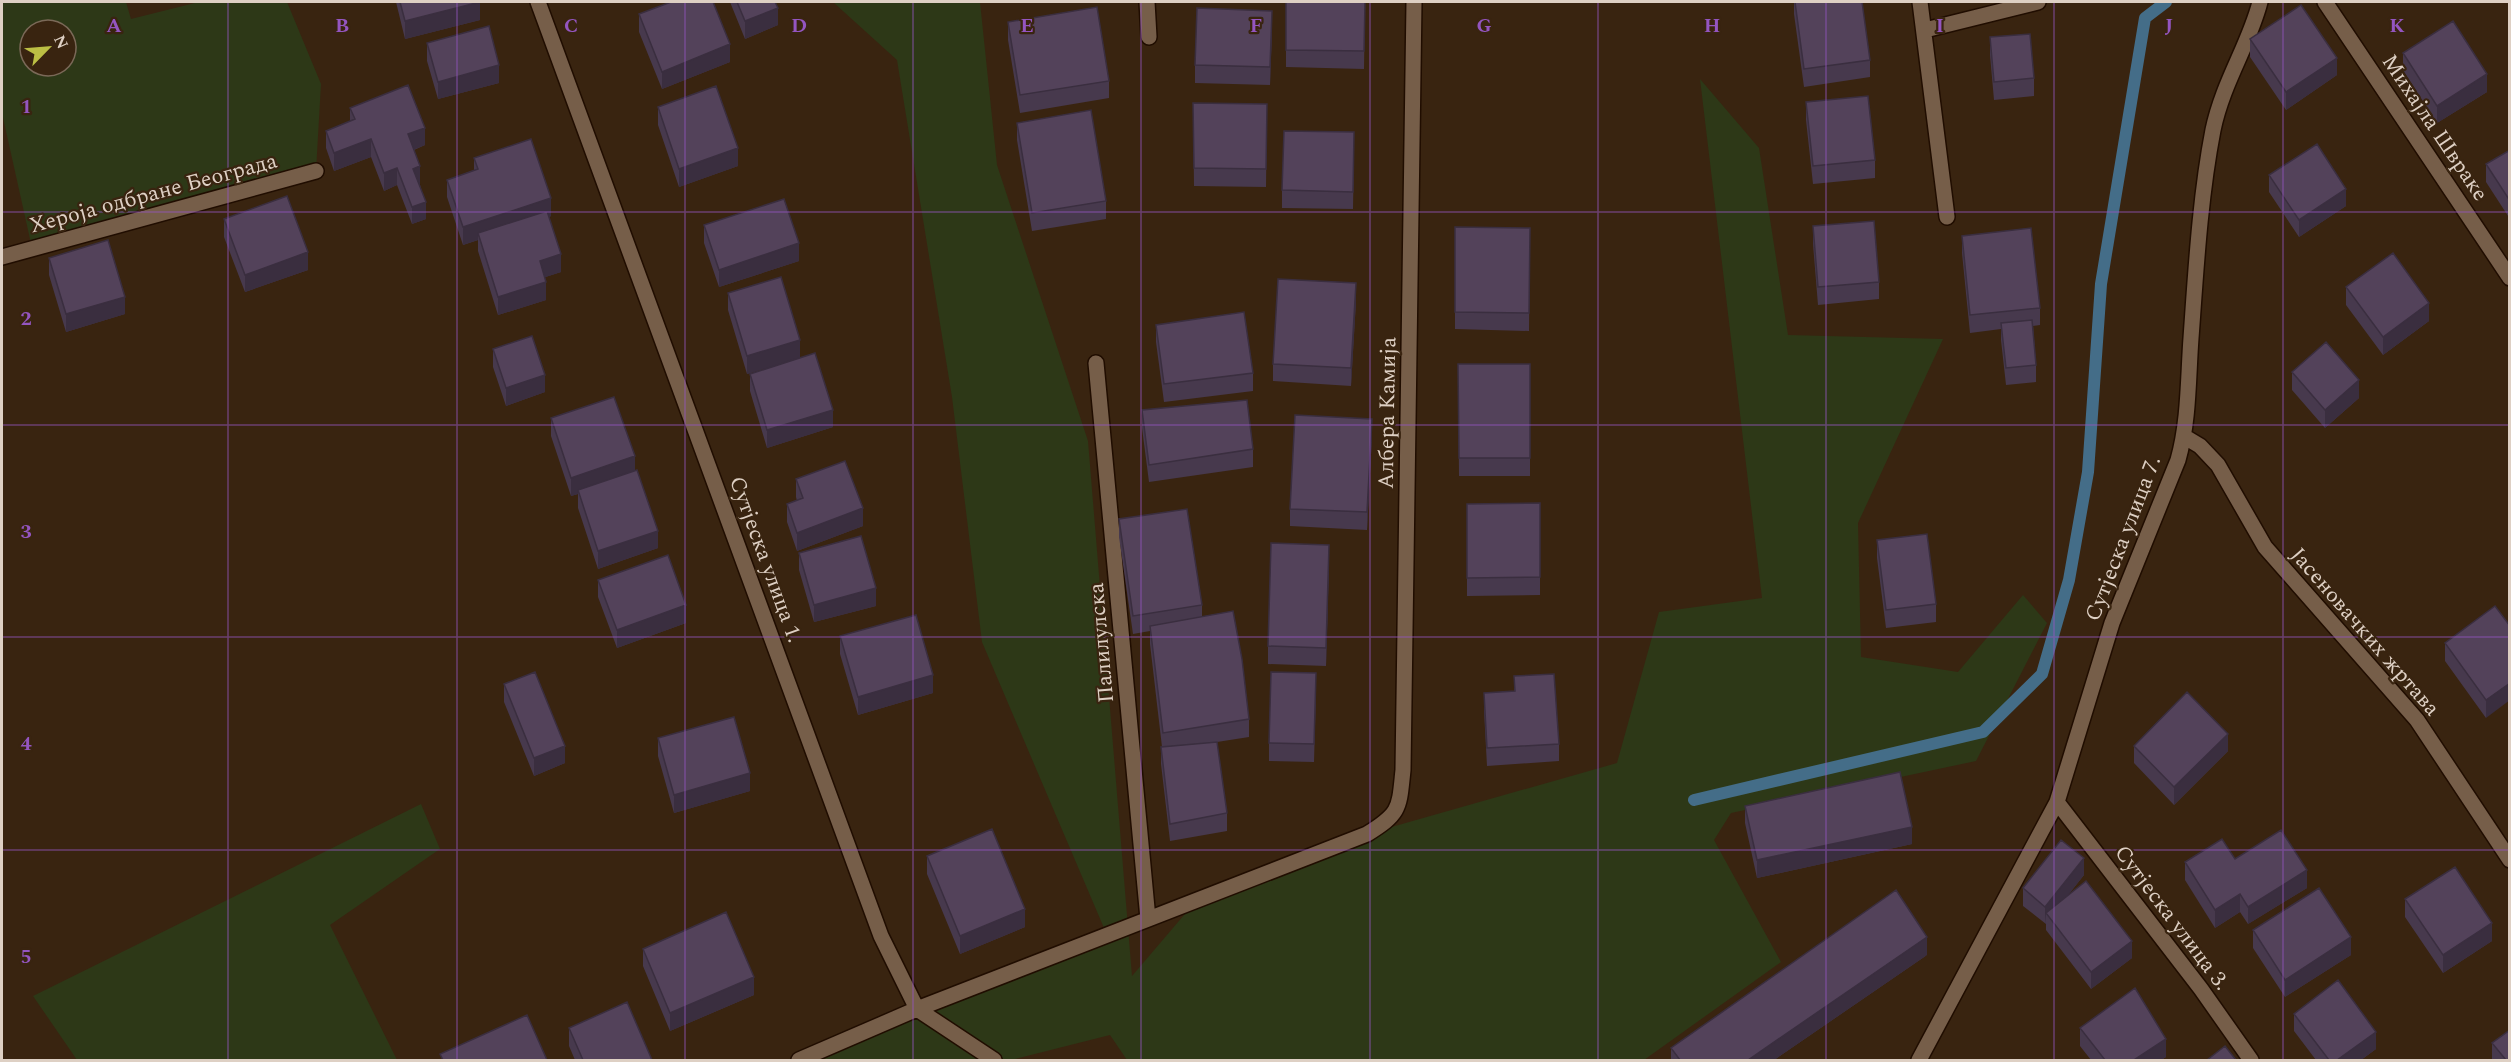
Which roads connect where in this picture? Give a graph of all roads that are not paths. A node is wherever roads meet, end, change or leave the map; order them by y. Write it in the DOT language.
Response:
graph roads {
  1 [pos="538,2"];
  2 [pos="1147,2"];
  3 [pos="1414,2"];
  4 [pos="1920,2"];
  5 [pos="2038,2"];
  6 [pos="2260,2"];
  7 [pos="2325,2"];
  8 [pos="1925,30"];
  9 [pos="1149,37"];
  10 [pos="316,171"];
  11 [pos="1947,217"];
  12 [pos="2,257"];
  13 [pos="2510,278"];
  14 [pos="1096,363"];
  15 [pos="2184,437"];
  16 [pos="2057,802"];
  17 [pos="2510,860"];
  18 [pos="1148,919"];
  19 [pos="916,1009"];
  20 [pos="799,1060"];
  21 [pos="994,1060"];
  22 [pos="1919,1060"];
  23 [pos="2251,1060"];
  1 -- 19 [label="street, Сутјеска улица 1."];
  2 -- 9 [label="street"];
  3 -- 18 [label="street, Албера Камија"];
  4 -- 8 [label="street"];
  5 -- 8 [label="street"];
  6 -- 15 [label="street, Сутјеска улица 7."];
  7 -- 13 [label="street, Михајла Швраке"];
  8 -- 11 [label="street"];
  10 -- 12 [label="street, Хероја одбране Београда"];
  14 -- 18 [label="street, Палилулска"];
  15 -- 16 [label="street, Сутјеска улица 7."];
  15 -- 17 [label="street, Јасеновачких жртава"];
  16 -- 22 [label="street, Сутјеска улица 7."];
  16 -- 23 [label="street, Сутјеска улица 3."];
  18 -- 19 [label="street"];
  19 -- 20 [label="street"];
  19 -- 21 [label="street"];
}
